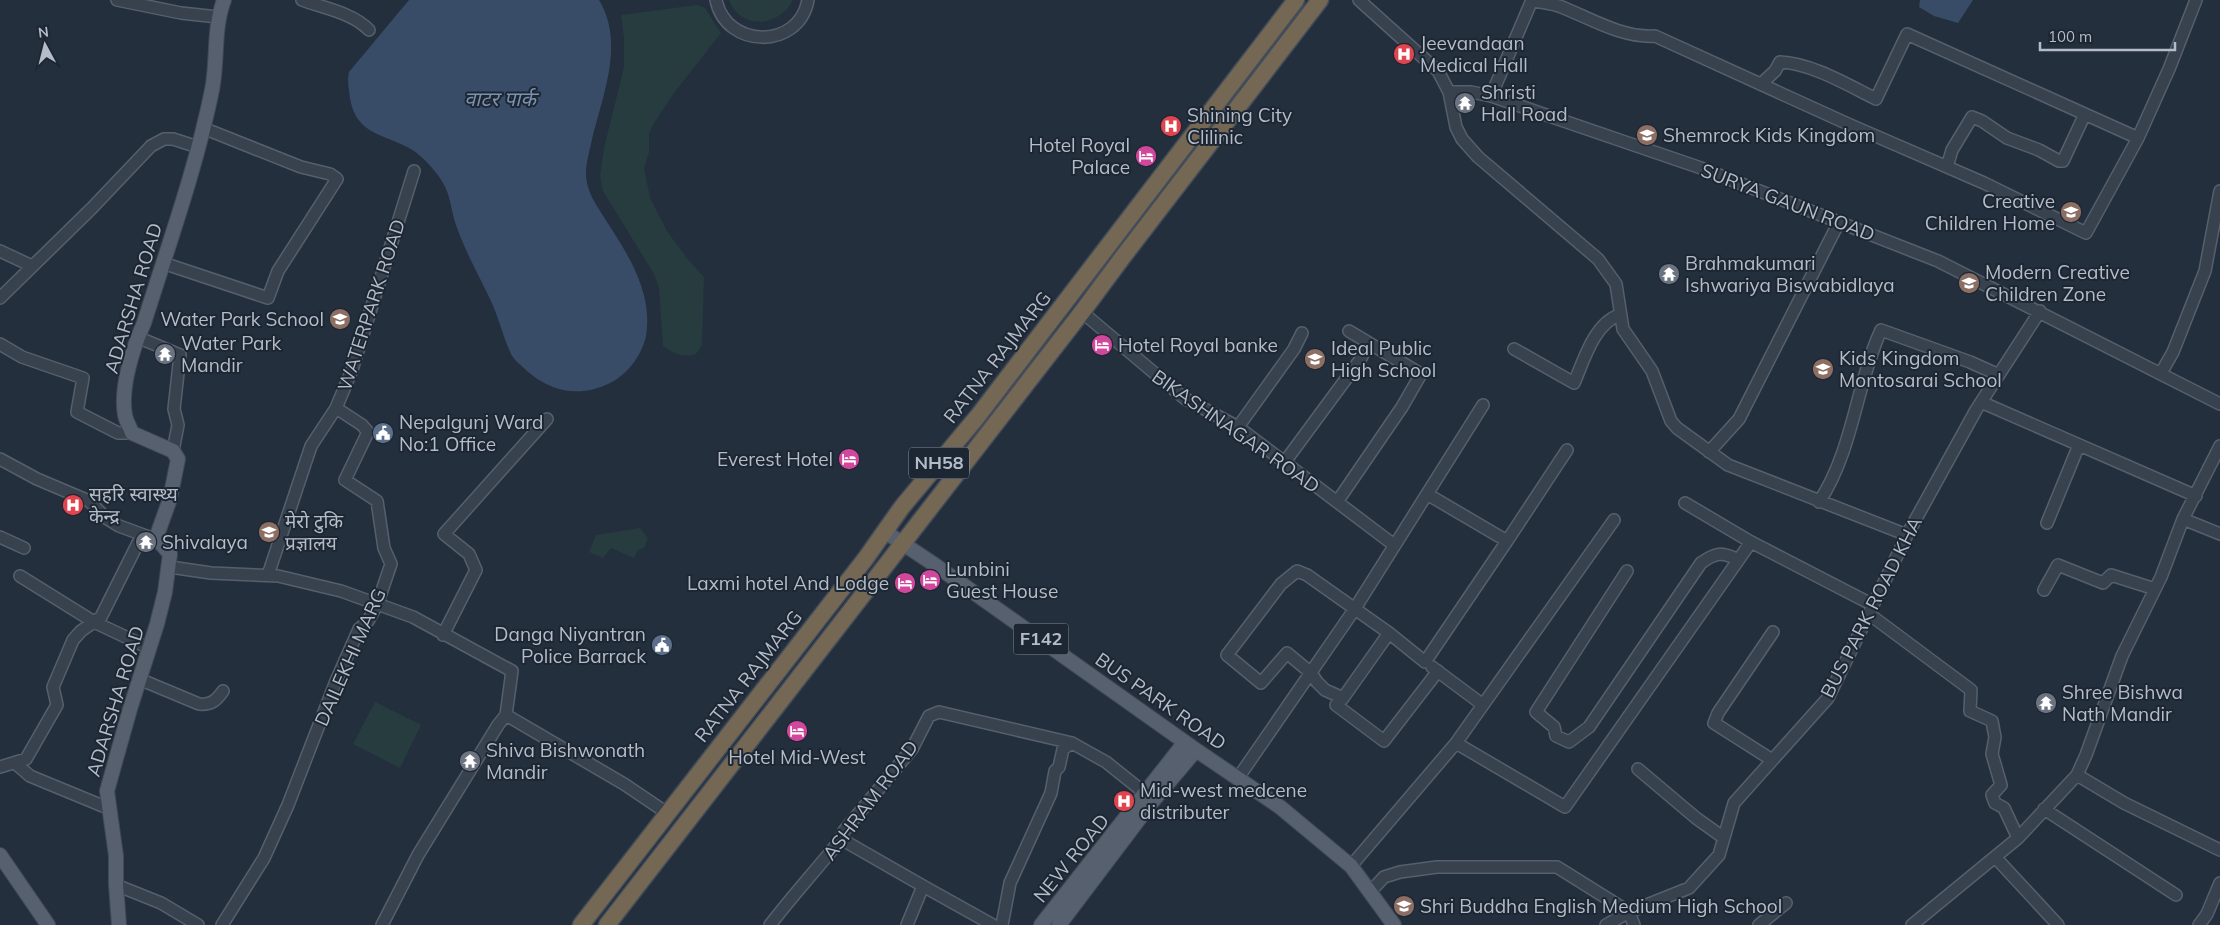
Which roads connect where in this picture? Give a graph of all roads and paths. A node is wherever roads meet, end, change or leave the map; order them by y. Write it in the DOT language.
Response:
graph roads {
  1 [pos="117,0"];
  2 [pos="224,0"];
  3 [pos="302,0"];
  4 [pos="716,0"];
  5 [pos="808,0"];
  6 [pos="1296,0"];
  7 [pos="1320,0"];
  8 [pos="1359,0"];
  9 [pos="1532,0"];
  10 [pos="2196,0"];
  11 [pos="333,5"];
  12 [pos="218,17"];
  13 [pos="369,30"];
  14 [pos="1762,83"];
  15 [pos="1449,92"];
  16 [pos="1491,96"];
  17 [pos="2085,114"];
  18 [pos="203,128"];
  19 [pos="2138,138"];
  20 [pos="198,147"];
  21 [pos="1947,167"];
  22 [pos="414,171"];
  23 [pos="2220,191"];
  24 [pos="1839,222"];
  25 [pos="1106,248"];
  26 [pos="0,251"];
  27 [pos="1122,258"];
  28 [pos="163,263"];
  29 [pos="32,266"];
  30 [pos="0,298"];
  31 [pos="2040,311"];
  32 [pos="1082,312"];
  33 [pos="1619,315"];
  34 [pos="1349,330"];
  35 [pos="1302,333"];
  36 [pos="138,337"];
  37 [pos="1369,342"];
  38 [pos="0,344"];
  39 [pos="1514,349"];
  40 [pos="2161,373"];
  41 [pos="1999,375"];
  42 [pos="1981,402"];
  43 [pos="2220,404"];
  44 [pos="1483,405"];
  45 [pos="336,408"];
  46 [pos="547,419"];
  47 [pos="1238,427"];
  48 [pos="132,433"];
  49 [pos="2079,445"];
  50 [pos="2220,446"];
  51 [pos="1568,450"];
  52 [pos="173,451"];
  53 [pos="1709,452"];
  54 [pos="0,459"];
  55 [pos="1284,463"];
  56 [pos="1427,494"];
  57 [pos="2196,496"];
  58 [pos="1337,502"];
  59 [pos="1819,502"];
  60 [pos="1685,503"];
  61 [pos="2183,519"];
  62 [pos="1614,520"];
  63 [pos="2047,524"];
  64 [pos="884,531"];
  65 [pos="2220,534"];
  66 [pos="142,535"];
  67 [pos="1906,535"];
  68 [pos="0,537"];
  69 [pos="156,538"];
  70 [pos="1507,542"];
  71 [pos="1751,542"];
  72 [pos="903,543"];
  73 [pos="1394,545"];
  74 [pos="24,548"];
  75 [pos="1738,560"];
  76 [pos="170,567"];
  77 [pos="1627,571"];
  78 [pos="268,575"];
  79 [pos="20,576"];
  80 [pos="2155,589"];
  81 [pos="2044,590"];
  82 [pos="377,605"];
  83 [pos="1871,609"];
  84 [pos="1354,610"];
  85 [pos="94,622"];
  86 [pos="1389,632"];
  87 [pos="1773,632"];
  88 [pos="443,635"];
  89 [pos="150,648"];
  90 [pos="1425,662"];
  91 [pos="1438,671"];
  92 [pos="1311,672"];
  93 [pos="140,679"];
  94 [pos="223,691"];
  95 [pos="1343,698"];
  96 [pos="1483,704"];
  97 [pos="506,715"];
  98 [pos="1072,743"];
  99 [pos="1456,743"];
  100 [pos="1190,746"];
  101 [pos="1772,760"];
  102 [pos="15,763"];
  103 [pos="0,767"];
  104 [pos="1638,769"];
  105 [pos="2077,775"];
  106 [pos="1238,778"];
  107 [pos="1146,794"];
  108 [pos="110,809"];
  109 [pos="2044,809"];
  110 [pos="667,813"];
  111 [pos="1724,838"];
  112 [pos="2018,838"];
  113 [pos="841,839"];
  114 [pos="2220,850"];
  115 [pos="0,855"];
  116 [pos="1996,858"];
  117 [pos="1350,866"];
  118 [pos="2220,883"];
  119 [pos="116,885"];
  120 [pos="923,886"];
  121 [pos="1371,891"];
  122 [pos="2176,895"];
  123 [pos="1786,903"];
  124 [pos="1629,912"];
  125 [pos="48,925"];
  126 [pos="120,925"];
  127 [pos="198,925"];
  128 [pos="222,925"];
  129 [pos="382,925"];
  130 [pos="581,925"];
  131 [pos="607,925"];
  132 [pos="770,925"];
  133 [pos="907,925"];
  134 [pos="993,925"];
  135 [pos="1002,925"];
  136 [pos="1041,925"];
  137 [pos="1059,925"];
  138 [pos="1394,925"];
  139 [pos="1606,925"];
  140 [pos="1634,925"];
  141 [pos="1759,925"];
  142 [pos="1912,925"];
  143 [pos="2058,925"];
  144 [pos="2199,925"];
  1 -- 12 [label="street"];
  2 -- 12 [label="main road, ADARSHA ROAD"];
  3 -- 11 [label="street"];
  4 -- 5 [label="street"];
  6 -- 25 [label="highway, RATNA RAJMARG / NH58"];
  7 -- 27 [label="highway, NH58"];
  8 -- 15 [label="street"];
  9 -- 14 [label="street"];
  9 -- 16 [label="street"];
  10 -- 19 [label="street"];
  11 -- 13 [label="street"];
  12 -- 18 [label="main road, ADARSHA ROAD"];
  14 -- 17 [label="street"];
  14 -- 21 [label="street"];
  15 -- 16 [label="street, SURYA GAUN ROAD"];
  15 -- 33 [label="street"];
  16 -- 24 [label="street, SURYA GAUN ROAD"];
  17 -- 19 [label="street"];
  17 -- 21 [label="street"];
  18 -- 20 [label="main road, ADARSHA ROAD"];
  18 -- 28 [label="street"];
  19 -- 21 [label="street"];
  20 -- 28 [label="main road, ADARSHA ROAD"];
  20 -- 29 [label="street"];
  22 -- 45 [label="street, WATERPARK ROAD"];
  23 -- 40 [label="street"];
  24 -- 31 [label="street, SURYA GAUN ROAD"];
  24 -- 53 [label="street"];
  25 -- 27 [label="highway"];
  25 -- 64 [label="highway, RATNA RAJMARG / NH58"];
  26 -- 29 [label="street"];
  27 -- 32 [label="highway, NH58"];
  28 -- 36 [label="main road, ADARSHA ROAD"];
  29 -- 30 [label="street"];
  31 -- 40 [label="street, SURYA GAUN ROAD"];
  31 -- 41 [label="street, BUS PARK ROAD KHA"];
  32 -- 47 [label="street, BIKASHNAGAR ROAD"];
  32 -- 72 [label="highway, NH58"];
  33 -- 39 [label="street"];
  33 -- 53 [label="street"];
  34 -- 37 [label="street"];
  35 -- 47 [label="street"];
  36 -- 48 [label="main road, ADARSHA ROAD"];
  36 -- 52 [label="street"];
  37 -- 55 [label="street"];
  37 -- 58 [label="street"];
  38 -- 48 [label="street"];
  40 -- 43 [label="street, SURYA GAUN ROAD"];
  41 -- 42 [label="street, BUS PARK ROAD KHA"];
  41 -- 59 [label="street"];
  42 -- 49 [label="street"];
  42 -- 67 [label="street, BUS PARK ROAD KHA"];
  44 -- 56 [label="street"];
  45 -- 78 [label="street, WATERPARK ROAD"];
  45 -- 82 [label="street, DAILEKHI MARG"];
  46 -- 88 [label="street"];
  47 -- 55 [label="street, BIKASHNAGAR ROAD"];
  48 -- 52 [label="main road"];
  49 -- 57 [label="street"];
  49 -- 63 [label="street"];
  50 -- 57 [label="street"];
  51 -- 70 [label="street"];
  52 -- 69 [label="main road"];
  53 -- 59 [label="street"];
  54 -- 66 [label="street"];
  55 -- 58 [label="street, BIKASHNAGAR ROAD"];
  56 -- 70 [label="street"];
  56 -- 73 [label="street"];
  57 -- 61 [label="street"];
  58 -- 73 [label="street, BIKASHNAGAR ROAD"];
  59 -- 67 [label="street"];
  60 -- 71 [label="street"];
  61 -- 65 [label="street"];
  61 -- 80 [label="street"];
  62 -- 96 [label="street"];
  64 -- 72 [label="main road, BUS PARK ROAD / F142"];
  64 -- 110 [label="highway, RATNA RAJMARG / NH58"];
  66 -- 69 [label="street"];
  66 -- 85 [label="street"];
  67 -- 83 [label="street, BUS PARK ROAD KHA"];
  68 -- 74 [label="street"];
  69 -- 76 [label="main road"];
  70 -- 90 [label="street"];
  71 -- 75 [label="street"];
  71 -- 83 [label="street"];
  72 -- 100 [label="main road, BUS PARK ROAD / F142"];
  72 -- 131 [label="highway, NH58"];
  73 -- 84 [label="street"];
  75 -- 77 [label="street"];
  75 -- 99 [label="street"];
  76 -- 78 [label="street"];
  76 -- 89 [label="main road, ADARSHA ROAD"];
  78 -- 82 [label="street"];
  79 -- 85 [label="street"];
  80 -- 81 [label="street"];
  80 -- 105 [label="street"];
  82 -- 88 [label="street"];
  82 -- 128 [label="street, DAILEKHI MARG"];
  83 -- 101 [label="street, BUS PARK ROAD KHA"];
  83 -- 112 [label="street"];
  84 -- 86 [label="street"];
  84 -- 92 [label="street"];
  84 -- 92 [label="street"];
  85 -- 89 [label="street"];
  85 -- 102 [label="street"];
  86 -- 90 [label="street"];
  86 -- 95 [label="street"];
  87 -- 101 [label="street"];
  88 -- 97 [label="street"];
  89 -- 93 [label="main road, ADARSHA ROAD"];
  90 -- 91 [label="street"];
  91 -- 95 [label="street"];
  91 -- 96 [label="street"];
  92 -- 95 [label="street"];
  92 -- 106 [label="street"];
  93 -- 94 [label="street"];
  93 -- 108 [label="main road, ADARSHA ROAD"];
  96 -- 99 [label="street"];
  97 -- 110 [label="street"];
  97 -- 129 [label="street"];
  98 -- 107 [label="street, ASHRAM ROAD"];
  98 -- 113 [label="street, ASHRAM ROAD"];
  98 -- 135 [label="street"];
  99 -- 117 [label="street"];
  100 -- 106 [label="main road, BUS PARK ROAD"];
  100 -- 107 [label="main road, NEW ROAD"];
  100 -- 137 [label="main road"];
  101 -- 111 [label="street, BUS PARK ROAD KHA"];
  102 -- 103 [label="street"];
  102 -- 108 [label="street"];
  104 -- 111 [label="street"];
  105 -- 109 [label="street"];
  105 -- 114 [label="street"];
  106 -- 117 [label="main road, BUS PARK ROAD"];
  107 -- 136 [label="main road, NEW ROAD"];
  108 -- 119 [label="main road, ADARSHA ROAD"];
  109 -- 112 [label="street"];
  109 -- 122 [label="street"];
  110 -- 130 [label="highway, RATNA RAJMARG / NH58"];
  111 -- 124 [label="street, BUS PARK ROAD KHA"];
  112 -- 116 [label="street"];
  113 -- 120 [label="street"];
  113 -- 132 [label="street, ASHRAM ROAD"];
  115 -- 125 [label="main road"];
  116 -- 142 [label="street"];
  116 -- 143 [label="street"];
  117 -- 121 [label="main road, BUS PARK ROAD"];
  118 -- 144 [label="street"];
  119 -- 126 [label="main road, ADARSHA ROAD"];
  119 -- 127 [label="street"];
  120 -- 133 [label="street"];
  120 -- 134 [label="street"];
  121 -- 124 [label="street"];
  121 -- 138 [label="main road, BUS PARK ROAD"];
  123 -- 141 [label="street"];
  124 -- 139 [label="street, BUS PARK ROAD KHA"];
  124 -- 140 [label="street"];
}
